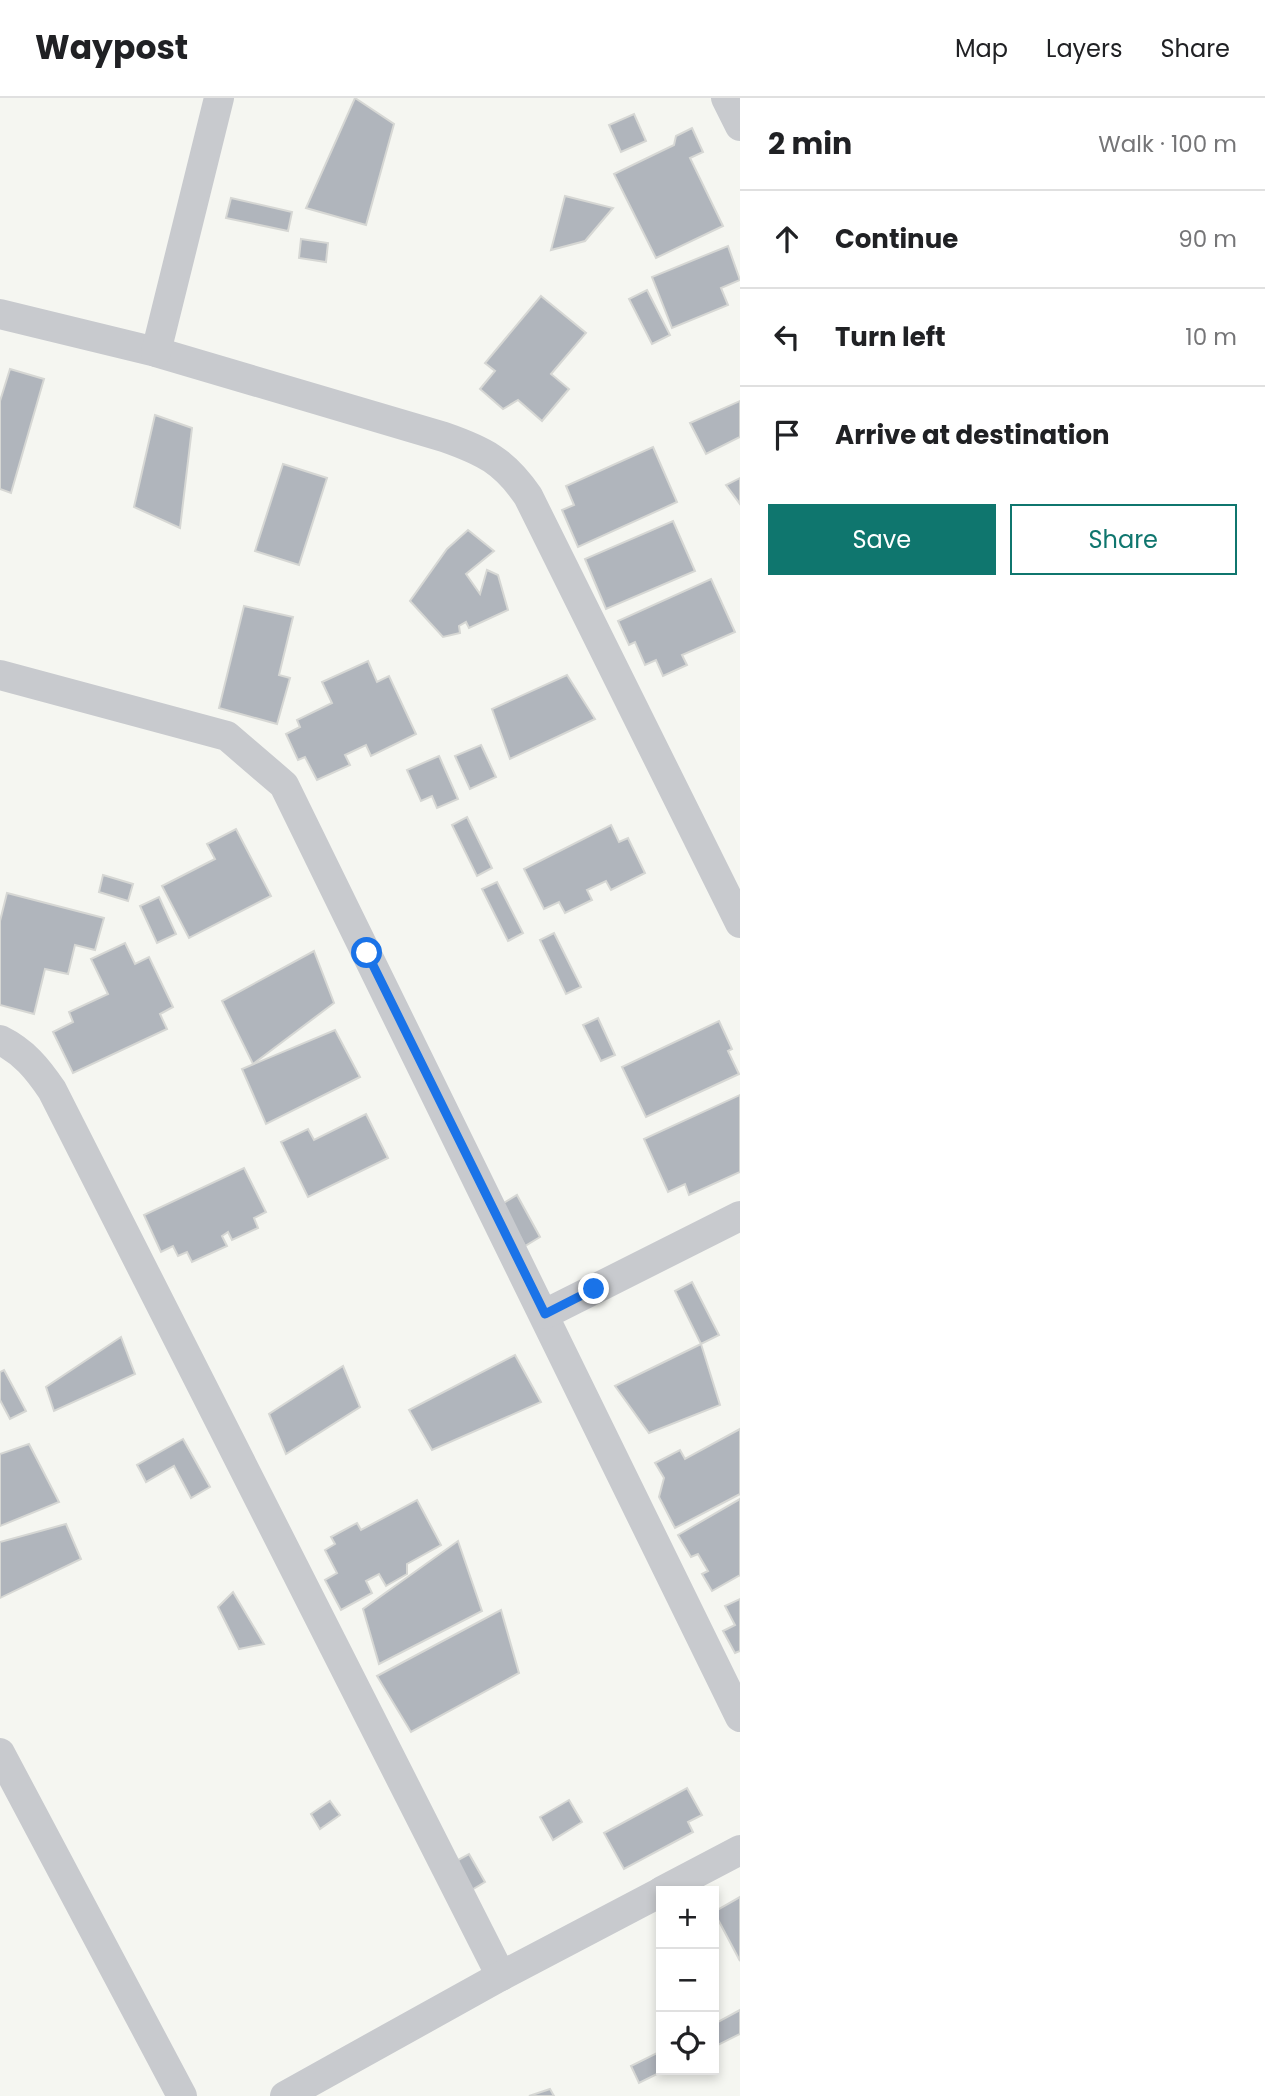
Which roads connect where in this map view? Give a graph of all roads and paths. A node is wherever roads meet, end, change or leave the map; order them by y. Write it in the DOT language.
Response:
graph roads {
  1 [pos="219,98"];
  2 [pos="726,98"];
  3 [pos="740,126"];
  4 [pos="0,314"];
  5 [pos="156,352"];
  6 [pos="0,675"];
  7 [pos="740,923"];
  8 [pos="0,1040"];
  9 [pos="740,1216"];
  10 [pos="545,1314"];
  11 [pos="740,1717"];
  12 [pos="0,1752"];
  13 [pos="740,1850"];
  14 [pos="672,1886"];
  15 [pos="656,1894"];
  16 [pos="501,1976"];
  17 [pos="182,2096"];
  18 [pos="285,2096"];
  1 -- 5 [label="street"];
  2 -- 3 [label="street"];
  4 -- 5 [label="street"];
  5 -- 7 [label="street"];
  6 -- 10 [label="street"];
  8 -- 16 [label="street"];
  9 -- 10 [label="street"];
  10 -- 11 [label="street"];
  12 -- 17 [label="street"];
  13 -- 14 [label="street"];
  15 -- 16 [label="street"];
  16 -- 18 [label="street"];
}
